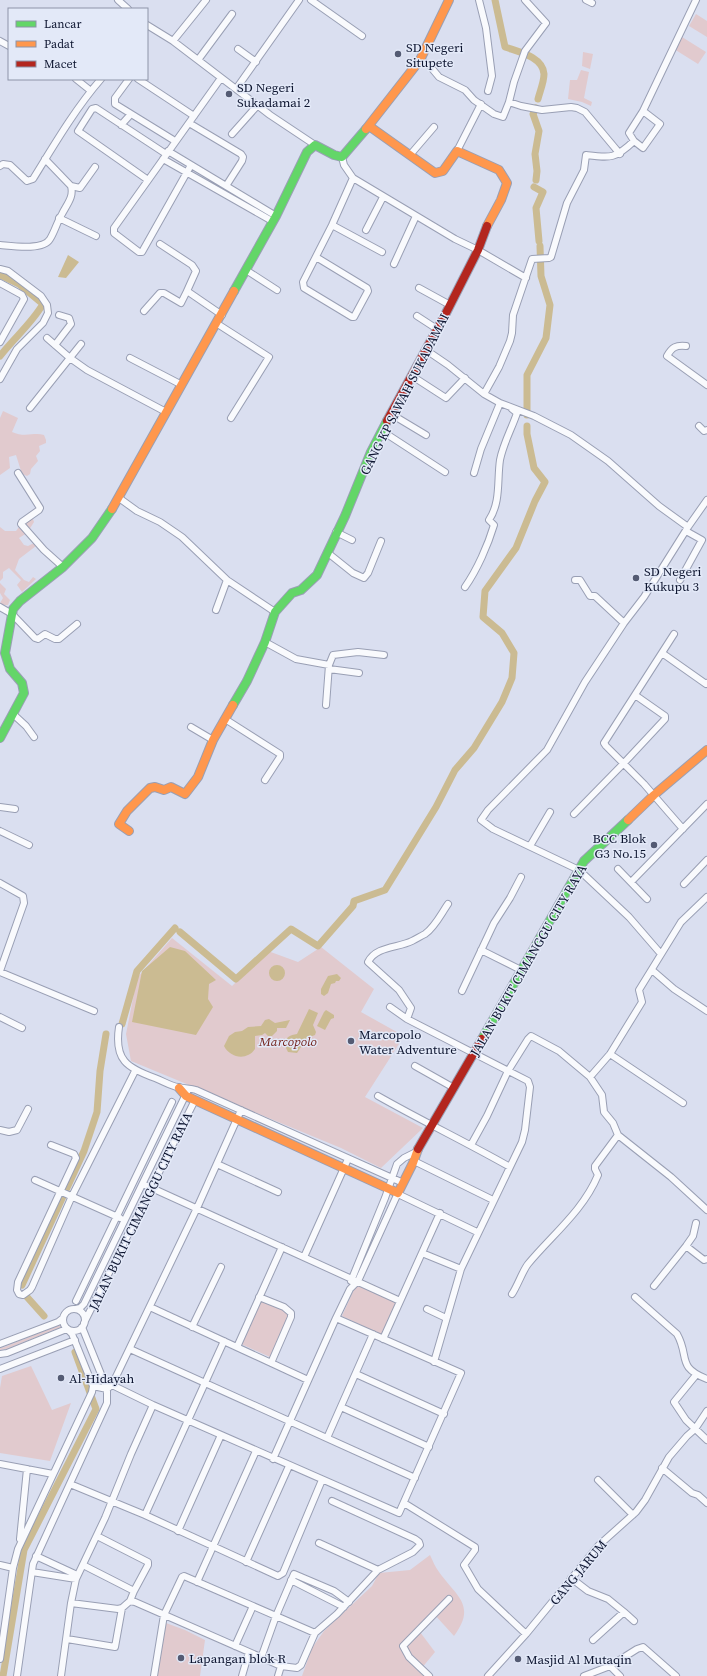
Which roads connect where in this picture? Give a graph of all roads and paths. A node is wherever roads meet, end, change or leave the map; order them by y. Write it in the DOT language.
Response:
graph roads {
  1 [pos="118,0"];
  2 [pos="206,0"];
  3 [pos="299,0"];
  4 [pos="311,0"];
  5 [pos="448,0"];
  6 [pos="479,0"];
  7 [pos="525,0"];
  8 [pos="696,0"];
  9 [pos="127,8"];
  10 [pos="232,14"];
  11 [pos="148,27"];
  12 [pos="362,36"];
  13 [pos="173,41"];
  14 [pos="238,49"];
  15 [pos="198,60"];
  16 [pos="420,60"];
  17 [pos="256,62"];
  18 [pos="221,78"];
  19 [pos="77,80"];
  20 [pos="100,80"];
  21 [pos="128,80"];
  22 [pos="140,80"];
  23 [pos="236,89"];
  24 [pos="91,91"];
  25 [pos="488,91"];
  26 [pos="509,102"];
  27 [pos="481,104"];
  28 [pos="257,106"];
  29 [pos="643,111"];
  30 [pos="131,114"];
  31 [pos="194,116"];
  32 [pos="189,123"];
  33 [pos="121,125"];
  34 [pos="369,126"];
  35 [pos="434,127"];
  36 [pos="232,134"];
  37 [pos="175,141"];
  38 [pos="634,141"];
  39 [pos="315,145"];
  40 [pos="457,151"];
  41 [pos="620,154"];
  42 [pos="165,155"];
  43 [pos="410,155"];
  44 [pos="342,157"];
  45 [pos="45,159"];
  46 [pos="191,165"];
  47 [pos="0,166"];
  48 [pos="95,167"];
  49 [pos="186,172"];
  50 [pos="354,178"];
  51 [pos="148,180"];
  52 [pos="71,186"];
  53 [pos="226,186"];
  54 [pos="236,191"];
  55 [pos="384,197"];
  56 [pos="232,198"];
  57 [pos="416,216"];
  58 [pos="59,218"];
  59 [pos="274,218"];
  60 [pos="332,225"];
  61 [pos="366,230"];
  62 [pos="96,236"];
  63 [pos="160,244"];
  64 [pos="0,245"];
  65 [pos="478,250"];
  66 [pos="382,252"];
  67 [pos="316,257"];
  68 [pos="394,264"];
  69 [pos="0,269"];
  70 [pos="246,270"];
  71 [pos="526,278"];
  72 [pos="0,283"];
  73 [pos="419,288"];
  74 [pos="277,290"];
  75 [pos="187,291"];
  76 [pos="450,305"];
  77 [pos="144,311"];
  78 [pos="60,315"];
  79 [pos="222,315"];
  80 [pos="417,316"];
  81 [pos="216,323"];
  82 [pos="437,329"];
  83 [pos="1,337"];
  84 [pos="47,338"];
  85 [pos="81,344"];
  86 [pos="55,345"];
  87 [pos="686,346"];
  88 [pos="426,350"];
  89 [pos="70,358"];
  90 [pos="130,358"];
  91 [pos="412,376"];
  92 [pos="465,378"];
  93 [pos="0,379"];
  94 [pos="182,385"];
  95 [pos="707,385"];
  96 [pos="484,394"];
  97 [pos="500,403"];
  98 [pos="508,406"];
  99 [pos="30,408"];
  100 [pos="166,412"];
  101 [pos="391,414"];
  102 [pos="231,418"];
  103 [pos="699,426"];
  104 [pos="707,430"];
  105 [pos="382,431"];
  106 [pos="426,435"];
  107 [pos="445,472"];
  108 [pos="474,473"];
  109 [pos="18,474"];
  110 [pos="120,498"];
  111 [pos="707,500"];
  112 [pos="687,529"];
  113 [pos="336,532"];
  114 [pos="352,540"];
  115 [pos="381,541"];
  116 [pos="705,541"];
  117 [pos="328,554"];
  118 [pos="62,566"];
  119 [pos="227,580"];
  120 [pos="575,580"];
  121 [pos="680,580"];
  122 [pos="465,587"];
  123 [pos="0,607"];
  124 [pos="216,610"];
  125 [pos="275,612"];
  126 [pos="12,614"];
  127 [pos="624,623"];
  128 [pos="77,624"];
  129 [pos="674,634"];
  130 [pos="265,642"];
  131 [pos="662,653"];
  132 [pos="384,655"];
  133 [pos="329,667"];
  134 [pos="359,673"];
  135 [pos="707,684"];
  136 [pos="636,695"];
  137 [pos="326,705"];
  138 [pos="13,714"];
  139 [pos="225,719"];
  140 [pos="191,727"];
  141 [pos="34,737"];
  142 [pos="0,738"];
  143 [pos="214,740"];
  144 [pos="707,750"];
  145 [pos="623,764"];
  146 [pos="265,780"];
  147 [pos="654,795"];
  148 [pos="707,804"];
  149 [pos="0,806"];
  150 [pos="15,809"];
  151 [pos="550,812"];
  152 [pos="574,814"];
  153 [pos="683,829"];
  154 [pos="0,831"];
  155 [pos="129,831"];
  156 [pos="30,845"];
  157 [pos="530,846"];
  158 [pos="707,860"];
  159 [pos="618,869"];
  160 [pos="579,870"];
  161 [pos="521,877"];
  162 [pos="631,882"];
  163 [pos="0,883"];
  164 [pos="684,884"];
  165 [pos="707,897"];
  166 [pos="647,899"];
  167 [pos="448,904"];
  168 [pos="481,950"];
  169 [pos="661,954"];
  170 [pos="521,970"];
  171 [pos="652,970"];
  172 [pos="0,972"];
  173 [pos="462,991"];
  174 [pos="390,1007"];
  175 [pos="94,1011"];
  176 [pos="707,1011"];
  177 [pos="0,1017"];
  178 [pos="407,1019"];
  179 [pos="0,1021"];
  180 [pos="119,1026"];
  181 [pos="474,1054"];
  182 [pos="610,1054"];
  183 [pos="415,1066"];
  184 [pos="135,1071"];
  185 [pos="508,1071"];
  186 [pos="590,1078"];
  187 [pos="189,1087"];
  188 [pos="179,1088"];
  189 [pos="454,1088"];
  190 [pos="186,1096"];
  191 [pos="378,1096"];
  192 [pos="195,1100"];
  193 [pos="172,1102"];
  194 [pos="683,1103"];
  195 [pos="28,1110"];
  196 [pos="241,1110"];
  197 [pos="237,1119"];
  198 [pos="431,1126"];
  199 [pos="0,1130"];
  200 [pos="618,1135"];
  201 [pos="51,1145"];
  202 [pos="470,1145"];
  203 [pos="416,1152"];
  204 [pos="348,1159"];
  205 [pos="414,1161"];
  206 [pos="217,1164"];
  207 [pos="510,1167"];
  208 [pos="344,1169"];
  209 [pos="391,1178"];
  210 [pos="35,1180"];
  211 [pos="401,1182"];
  212 [pos="143,1184"];
  213 [pos="152,1188"];
  214 [pos="388,1189"];
  215 [pos="61,1191"];
  216 [pos="278,1192"];
  217 [pos="399,1194"];
  218 [pos="70,1196"];
  219 [pos="493,1200"];
  220 [pos="197,1208"];
  221 [pos="707,1210"];
  222 [pos="440,1213"];
  223 [pos="116,1216"];
  224 [pos="125,1220"];
  225 [pos="696,1223"];
  226 [pos="477,1232"];
  227 [pos="686,1246"];
  228 [pos="282,1247"];
  229 [pos="422,1253"];
  230 [pos="304,1257"];
  231 [pos="707,1260"];
  232 [pos="221,1267"];
  233 [pos="461,1269"];
  234 [pos="351,1278"];
  235 [pos="358,1281"];
  236 [pos="654,1286"];
  237 [pos="350,1289"];
  238 [pos="512,1294"];
  239 [pos="259,1297"];
  240 [pos="634,1297"];
  241 [pos="76,1301"];
  242 [pos="400,1301"];
  243 [pos="150,1308"];
  244 [pos="76,1309"];
  245 [pos="427,1309"];
  246 [pos="63,1318"];
  247 [pos="336,1318"];
  248 [pos="446,1318"];
  249 [pos="83,1325"];
  250 [pos="192,1327"];
  251 [pos="68,1330"];
  252 [pos="373,1334"];
  253 [pos="383,1339"];
  254 [pos="75,1340"];
  255 [pos="224,1341"];
  256 [pos="0,1344"];
  257 [pos="237,1347"];
  258 [pos="130,1349"];
  259 [pos="0,1354"];
  260 [pos="434,1362"];
  261 [pos="271,1363"];
  262 [pos="0,1369"];
  263 [pos="356,1374"];
  264 [pos="696,1374"];
  265 [pos="707,1379"];
  266 [pos="308,1380"];
  267 [pos="205,1382"];
  268 [pos="110,1387"];
  269 [pos="91,1392"];
  270 [pos="152,1405"];
  271 [pos="341,1407"];
  272 [pos="707,1411"];
  273 [pos="444,1414"];
  274 [pos="188,1420"];
  275 [pos="290,1421"];
  276 [pos="695,1429"];
  277 [pos="221,1435"];
  278 [pos="326,1438"];
  279 [pos="707,1440"];
  280 [pos="429,1447"];
  281 [pos="256,1451"];
  282 [pos="273,1459"];
  283 [pos="0,1464"];
  284 [pos="289,1466"];
  285 [pos="662,1468"];
  286 [pos="27,1469"];
  287 [pos="53,1474"];
  288 [pos="415,1478"];
  289 [pos="322,1480"];
  290 [pos="598,1480"];
  291 [pos="70,1484"];
  292 [pos="112,1501"];
  293 [pos="332,1501"];
  294 [pos="404,1503"];
  295 [pos="707,1503"];
  296 [pos="145,1515"];
  297 [pos="633,1515"];
  298 [pos="178,1530"];
  299 [pos="97,1536"];
  300 [pos="319,1543"];
  301 [pos="19,1545"];
  302 [pos="213,1547"];
  303 [pos="36,1556"];
  304 [pos="246,1562"];
  305 [pos="0,1565"];
  306 [pos="83,1565"];
  307 [pos="13,1568"];
  308 [pos="378,1570"];
  309 [pos="32,1572"];
  310 [pos="77,1577"];
  311 [pos="572,1578"];
  312 [pos="291,1580"];
  313 [pos="197,1582"];
  314 [pos="134,1591"];
  315 [pos="449,1599"];
  316 [pos="130,1601"];
  317 [pos="349,1602"];
  318 [pos="71,1603"];
  319 [pos="253,1606"];
  320 [pos="344,1607"];
  321 [pos="122,1608"];
  322 [pos="624,1612"];
  323 [pos="164,1615"];
  324 [pos="276,1616"];
  325 [pos="634,1621"];
  326 [pos="315,1633"];
  327 [pos="526,1634"];
  328 [pos="66,1639"];
  329 [pos="593,1640"];
  330 [pos="235,1646"];
  331 [pos="249,1652"];
  332 [pos="261,1658"];
  333 [pos="0,1659"];
  334 [pos="281,1666"];
  335 [pos="610,1666"];
  336 [pos="17,1676"];
  337 [pos="61,1676"];
  338 [pos="154,1676"];
  339 [pos="242,1676"];
  340 [pos="278,1676"];
  341 [pos="429,1676"];
  342 [pos="488,1676"];
  343 [pos="584,1676"];
  344 [pos="620,1676"];
  345 [pos="676,1676"];
  1 -- 9 [label="street"];
  2 -- 13 [label="street"];
  3 -- 17 [label="street"];
  4 -- 12 [label="street"];
  5 -- 16 [label="street"];
  6 -- 25 [label="street"];
  7 -- 26 [label="street"];
  8 -- 29 [label="street"];
  10 -- 15 [label="street"];
  11 -- 13 [label="street"];
  13 -- 15 [label="street"];
  14 -- 17 [label="street"];
  15 -- 18 [label="street"];
  16 -- 27 [label="street"];
  16 -- 34 [label="street"];
  17 -- 23 [label="street"];
  18 -- 23 [label="street"];
  18 -- 31 [label="street"];
  19 -- 24 [label="street"];
  20 -- 24 [label="street"];
  21 -- 30 [label="street"];
  22 -- 31 [label="street"];
  23 -- 28 [label="street"];
  24 -- 45 [label="street"];
  26 -- 27 [label="street"];
  26 -- 41 [label="street"];
  27 -- 40 [label="street"];
  28 -- 36 [label="street"];
  28 -- 39 [label="street"];
  29 -- 38 [label="street"];
  29 -- 38 [label="street"];
  30 -- 33 [label="street"];
  30 -- 37 [label="street"];
  31 -- 32 [label="street"];
  32 -- 37 [label="street"];
  32 -- 53 [label="street"];
  33 -- 42 [label="street"];
  33 -- 51 [label="street"];
  34 -- 43 [label="street"];
  34 -- 44 [label="street"];
  35 -- 43 [label="street"];
  37 -- 42 [label="street"];
  38 -- 41 [label="street"];
  39 -- 44 [label="street"];
  39 -- 59 [label="street"];
  40 -- 43 [label="street"];
  40 -- 65 [label="street, GANG KP SAWAH SUKADAMAI"];
  41 -- 71 [label="street"];
  42 -- 46 [label="street"];
  42 -- 49 [label="street"];
  42 -- 51 [label="street"];
  44 -- 50 [label="street"];
  45 -- 47 [label="street"];
  45 -- 52 [label="street"];
  46 -- 49 [label="street"];
  46 -- 53 [label="street"];
  48 -- 52 [label="street"];
  49 -- 51 [label="street"];
  49 -- 56 [label="street"];
  50 -- 55 [label="street"];
  50 -- 60 [label="street"];
  52 -- 58 [label="street"];
  53 -- 54 [label="street"];
  54 -- 56 [label="street"];
  54 -- 59 [label="street"];
  55 -- 57 [label="street"];
  55 -- 61 [label="street"];
  56 -- 59 [label="street"];
  57 -- 65 [label="street"];
  57 -- 68 [label="street"];
  58 -- 62 [label="street"];
  58 -- 64 [label="street"];
  59 -- 70 [label="street"];
  60 -- 66 [label="street"];
  60 -- 67 [label="street"];
  63 -- 75 [label="street"];
  65 -- 71 [label="street"];
  65 -- 76 [label="street, GANG KP SAWAH SUKADAMAI"];
  67 -- 67 [label="street"];
  69 -- 93 [label="street"];
  70 -- 74 [label="street"];
  70 -- 79 [label="street"];
  71 -- 96 [label="street"];
  72 -- 83 [label="street"];
  73 -- 76 [label="street"];
  75 -- 77 [label="street"];
  75 -- 79 [label="street"];
  76 -- 82 [label="street, GANG KP SAWAH SUKADAMAI"];
  78 -- 86 [label="street"];
  79 -- 81 [label="street"];
  80 -- 82 [label="street"];
  81 -- 94 [label="street"];
  81 -- 102 [label="street"];
  82 -- 88 [label="street, GANG KP SAWAH SUKADAMAI"];
  84 -- 86 [label="street"];
  85 -- 89 [label="street"];
  86 -- 89 [label="street"];
  87 -- 95 [label="street"];
  88 -- 91 [label="street, GANG KP SAWAH SUKADAMAI"];
  88 -- 92 [label="street"];
  89 -- 99 [label="street"];
  89 -- 100 [label="street"];
  90 -- 94 [label="street"];
  91 -- 92 [label="street"];
  91 -- 101 [label="street, GANG KP SAWAH SUKADAMAI"];
  92 -- 96 [label="street"];
  94 -- 100 [label="street"];
  96 -- 97 [label="street"];
  97 -- 98 [label="street"];
  97 -- 108 [label="street"];
  98 -- 112 [label="street"];
  98 -- 122 [label="street"];
  100 -- 110 [label="street"];
  101 -- 105 [label="street, GANG KP SAWAH SUKADAMAI"];
  101 -- 106 [label="street"];
  103 -- 104 [label="street"];
  105 -- 107 [label="street"];
  105 -- 113 [label="street, GANG KP SAWAH SUKADAMAI"];
  109 -- 118 [label="street"];
  110 -- 118 [label="street"];
  110 -- 119 [label="street"];
  111 -- 112 [label="street"];
  112 -- 116 [label="street"];
  112 -- 127 [label="street"];
  113 -- 114 [label="street"];
  113 -- 117 [label="street, GANG KP SAWAH SUKADAMAI"];
  115 -- 117 [label="street"];
  116 -- 121 [label="street"];
  117 -- 125 [label="street, GANG KP SAWAH SUKADAMAI"];
  118 -- 126 [label="street"];
  119 -- 124 [label="street"];
  119 -- 125 [label="street"];
  120 -- 127 [label="street"];
  123 -- 126 [label="street"];
  125 -- 130 [label="street"];
  126 -- 128 [label="street"];
  126 -- 138 [label="street"];
  127 -- 157 [label="street"];
  129 -- 131 [label="street"];
  130 -- 133 [label="street"];
  130 -- 139 [label="street"];
  131 -- 135 [label="street"];
  131 -- 136 [label="street"];
  132 -- 133 [label="street"];
  133 -- 134 [label="street"];
  133 -- 137 [label="street"];
  136 -- 145 [label="street"];
  136 -- 145 [label="street"];
  138 -- 141 [label="street"];
  138 -- 142 [label="street"];
  139 -- 143 [label="street"];
  139 -- 146 [label="street"];
  140 -- 143 [label="street"];
  143 -- 155 [label="street"];
  144 -- 147 [label="street, JALAN BUKIT CIMANGGU CITY RAYA"];
  145 -- 147 [label="street"];
  145 -- 152 [label="street"];
  147 -- 153 [label="street"];
  147 -- 160 [label="street, JALAN BUKIT CIMANGGU CITY RAYA"];
  148 -- 153 [label="street"];
  149 -- 150 [label="street"];
  151 -- 157 [label="street"];
  153 -- 162 [label="street"];
  154 -- 156 [label="street"];
  157 -- 160 [label="street"];
  158 -- 164 [label="street"];
  159 -- 162 [label="street"];
  160 -- 169 [label="street"];
  160 -- 170 [label="street, JALAN BUKIT CIMANGGU CITY RAYA"];
  161 -- 168 [label="street"];
  162 -- 166 [label="street"];
  163 -- 172 [label="street"];
  165 -- 169 [label="street"];
  167 -- 178 [label="street"];
  168 -- 170 [label="street"];
  168 -- 173 [label="street"];
  169 -- 171 [label="street"];
  170 -- 181 [label="street, JALAN BUKIT CIMANGGU CITY RAYA"];
  171 -- 176 [label="street"];
  171 -- 182 [label="street"];
  172 -- 175 [label="street"];
  174 -- 178 [label="street"];
  177 -- 179 [label="street"];
  178 -- 181 [label="street"];
  180 -- 184 [label="street"];
  181 -- 185 [label="street"];
  181 -- 189 [label="street, JALAN BUKIT CIMANGGU CITY RAYA"];
  182 -- 186 [label="street"];
  182 -- 194 [label="street"];
  183 -- 189 [label="street"];
  184 -- 188 [label="street"];
  184 -- 218 [label="street"];
  185 -- 186 [label="street"];
  185 -- 202 [label="street"];
  185 -- 207 [label="street"];
  186 -- 200 [label="street"];
  187 -- 188 [label="street"];
  187 -- 190 [label="street, JALAN BUKIT CIMANGGU CITY RAYA"];
  187 -- 196 [label="street"];
  188 -- 190 [label="street"];
  189 -- 198 [label="street, JALAN BUKIT CIMANGGU CITY RAYA"];
  190 -- 192 [label="street, JALAN BUKIT CIMANGGU CITY RAYA"];
  190 -- 212 [label="street, JALAN BUKIT CIMANGGU CITY RAYA"];
  191 -- 198 [label="street"];
  192 -- 197 [label="street, JALAN BUKIT CIMANGGU CITY RAYA"];
  192 -- 213 [label="street, JALAN BUKIT CIMANGGU CITY RAYA"];
  193 -- 223 [label="street"];
  195 -- 199 [label="street"];
  196 -- 197 [label="street"];
  196 -- 204 [label="street"];
  197 -- 206 [label="street"];
  197 -- 208 [label="street, JALAN BUKIT CIMANGGU CITY RAYA"];
  198 -- 202 [label="street"];
  198 -- 203 [label="street, JALAN BUKIT CIMANGGU CITY RAYA"];
  200 -- 221 [label="street"];
  200 -- 238 [label="street"];
  201 -- 215 [label="street"];
  202 -- 207 [label="street"];
  203 -- 205 [label="street, JALAN BUKIT CIMANGGU CITY RAYA"];
  203 -- 209 [label="street"];
  204 -- 208 [label="street"];
  204 -- 209 [label="street"];
  205 -- 211 [label="street, JALAN BUKIT CIMANGGU CITY RAYA"];
  205 -- 219 [label="street"];
  206 -- 216 [label="street"];
  206 -- 220 [label="street"];
  207 -- 219 [label="street"];
  208 -- 214 [label="street, JALAN BUKIT CIMANGGU CITY RAYA"];
  208 -- 230 [label="street"];
  209 -- 211 [label="street"];
  209 -- 214 [label="street"];
  210 -- 215 [label="street"];
  211 -- 217 [label="street, JALAN BUKIT CIMANGGU CITY RAYA"];
  212 -- 213 [label="street"];
  212 -- 224 [label="street, JALAN BUKIT CIMANGGU CITY RAYA"];
  213 -- 220 [label="street"];
  213 -- 249 [label="street, JALAN BUKIT CIMANGGU CITY RAYA"];
  214 -- 217 [label="street, JALAN BUKIT CIMANGGU CITY RAYA"];
  214 -- 234 [label="street"];
  215 -- 218 [label="street"];
  215 -- 218 [label="street"];
  217 -- 222 [label="street"];
  217 -- 235 [label="street"];
  218 -- 223 [label="street"];
  219 -- 226 [label="street"];
  220 -- 228 [label="street"];
  220 -- 243 [label="street"];
  222 -- 226 [label="street"];
  222 -- 229 [label="street"];
  223 -- 224 [label="street"];
  223 -- 241 [label="street"];
  224 -- 244 [label="street, JALAN BUKIT CIMANGGU CITY RAYA"];
  225 -- 227 [label="street"];
  226 -- 233 [label="street"];
  227 -- 231 [label="street"];
  227 -- 236 [label="street"];
  228 -- 230 [label="street"];
  228 -- 239 [label="street"];
  229 -- 233 [label="street"];
  229 -- 242 [label="street"];
  230 -- 234 [label="street"];
  232 -- 250 [label="street"];
  233 -- 248 [label="street"];
  234 -- 235 [label="street"];
  234 -- 237 [label="street"];
  235 -- 237 [label="street"];
  235 -- 242 [label="street"];
  237 -- 247 [label="street"];
  239 -- 257 [label="street"];
  239 -- 261 [label="street"];
  240 -- 264 [label="street"];
  242 -- 253 [label="street"];
  243 -- 250 [label="street"];
  243 -- 258 [label="street"];
  244 -- 246 [label="street"];
  244 -- 249 [label="street"];
  245 -- 248 [label="street"];
  246 -- 251 [label="street"];
  246 -- 256 [label="street"];
  247 -- 252 [label="street"];
  247 -- 266 [label="street"];
  248 -- 260 [label="street"];
  249 -- 251 [label="street"];
  249 -- 268 [label="street"];
  250 -- 255 [label="street"];
  251 -- 254 [label="street"];
  251 -- 259 [label="street"];
  252 -- 253 [label="street"];
  252 -- 263 [label="street"];
  253 -- 260 [label="street"];
  254 -- 262 [label="street"];
  254 -- 269 [label="street"];
  255 -- 257 [label="street"];
  255 -- 267 [label="street"];
  257 -- 261 [label="street"];
  258 -- 267 [label="street"];
  258 -- 268 [label="street"];
  260 -- 273 [label="street"];
  261 -- 266 [label="street"];
  263 -- 271 [label="street"];
  263 -- 273 [label="street"];
  264 -- 265 [label="street"];
  264 -- 276 [label="street"];
  266 -- 275 [label="street"];
  267 -- 274 [label="street"];
  267 -- 275 [label="street"];
  268 -- 269 [label="street"];
  268 -- 270 [label="street"];
  268 -- 291 [label="street"];
  269 -- 287 [label="street"];
  270 -- 274 [label="street"];
  270 -- 292 [label="street"];
  271 -- 278 [label="street"];
  271 -- 280 [label="street"];
  272 -- 276 [label="street, GANG JARUM"];
  273 -- 280 [label="street"];
  274 -- 277 [label="street"];
  274 -- 296 [label="street"];
  275 -- 278 [label="street"];
  275 -- 282 [label="street"];
  276 -- 279 [label="street"];
  276 -- 285 [label="street, GANG JARUM"];
  277 -- 281 [label="street"];
  277 -- 298 [label="street"];
  278 -- 288 [label="street"];
  280 -- 288 [label="street"];
  281 -- 282 [label="street"];
  281 -- 302 [label="street"];
  282 -- 284 [label="street"];
  283 -- 286 [label="street"];
  284 -- 289 [label="street"];
  284 -- 304 [label="street"];
  285 -- 295 [label="street"];
  285 -- 297 [label="street, GANG JARUM"];
  286 -- 287 [label="street"];
  286 -- 301 [label="street"];
  287 -- 301 [label="street"];
  288 -- 294 [label="street"];
  289 -- 294 [label="street"];
  289 -- 304 [label="street"];
  290 -- 297 [label="street"];
  291 -- 292 [label="street"];
  291 -- 303 [label="street"];
  292 -- 296 [label="street"];
  292 -- 299 [label="street"];
  293 -- 308 [label="street"];
  294 -- 327 [label="street"];
  296 -- 298 [label="street"];
  297 -- 311 [label="street, GANG JARUM"];
  298 -- 302 [label="street"];
  299 -- 306 [label="street"];
  299 -- 314 [label="street"];
  300 -- 308 [label="street"];
  301 -- 307 [label="street"];
  302 -- 304 [label="street"];
  302 -- 313 [label="street"];
  303 -- 309 [label="street"];
  303 -- 310 [label="street"];
  305 -- 307 [label="street"];
  306 -- 310 [label="street"];
  306 -- 314 [label="street"];
  307 -- 333 [label="street"];
  308 -- 317 [label="street"];
  309 -- 310 [label="street"];
  309 -- 336 [label="street"];
  310 -- 318 [label="street"];
  311 -- 322 [label="street"];
  311 -- 327 [label="street, GANG JARUM"];
  312 -- 317 [label="street"];
  312 -- 320 [label="street"];
  312 -- 324 [label="street"];
  313 -- 319 [label="street"];
  313 -- 323 [label="street"];
  314 -- 316 [label="street"];
  315 -- 341 [label="street"];
  316 -- 321 [label="street"];
  316 -- 323 [label="street"];
  317 -- 320 [label="street"];
  318 -- 321 [label="street"];
  318 -- 328 [label="street"];
  319 -- 324 [label="street"];
  319 -- 330 [label="street"];
  320 -- 326 [label="street"];
  321 -- 328 [label="street"];
  322 -- 325 [label="street"];
  322 -- 329 [label="street"];
  323 -- 330 [label="street"];
  323 -- 338 [label="street"];
  324 -- 326 [label="street"];
  324 -- 332 [label="street"];
  326 -- 334 [label="street"];
  327 -- 342 [label="street, GANG JARUM"];
  328 -- 337 [label="street"];
  330 -- 331 [label="street"];
  331 -- 332 [label="street"];
  331 -- 339 [label="street"];
  332 -- 334 [label="street"];
  334 -- 340 [label="street"];
  335 -- 343 [label="street"];
  335 -- 344 [label="street"];
  335 -- 345 [label="street"];
}
